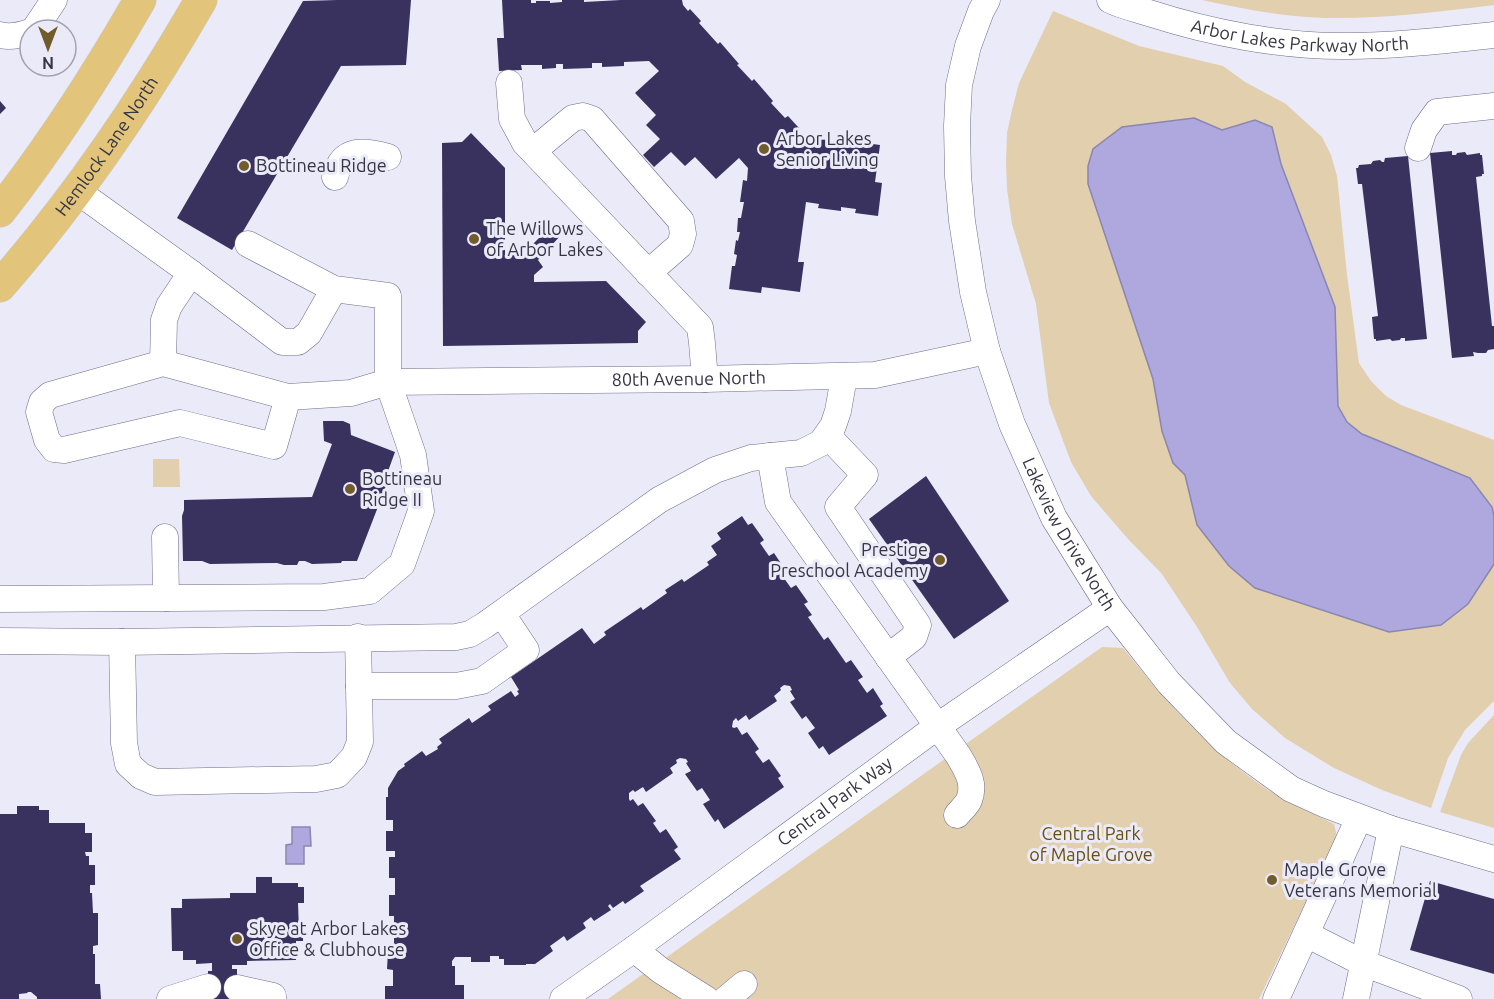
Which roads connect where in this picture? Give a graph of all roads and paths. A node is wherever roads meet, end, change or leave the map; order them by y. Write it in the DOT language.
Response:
graph roads {
  1 [pos="54,0"];
  2 [pos="140,0"];
  3 [pos="201,0"];
  4 [pos="987,0"];
  5 [pos="1110,0"];
  6 [pos="41,18"];
  7 [pos="0,35"];
  8 [pos="18,35"];
  9 [pos="1494,35"];
  10 [pos="509,83"];
  11 [pos="1494,106"];
  12 [pos="1418,148"];
  13 [pos="533,151"];
  14 [pos="388,157"];
  15 [pos="335,177"];
  16 [pos="77,191"];
  17 [pos="0,211"];
  18 [pos="248,244"];
  19 [pos="191,273"];
  20 [pos="648,273"];
  21 [pos="0,286"];
  22 [pos="334,289"];
  23 [pos="987,351"];
  24 [pos="163,363"];
  25 [pos="844,377"];
  26 [pos="705,379"];
  27 [pos="387,382"];
  28 [pos="288,397"];
  29 [pos="827,435"];
  30 [pos="771,456"];
  31 [pos="165,537"];
  32 [pos="166,598"];
  33 [pos="0,599"];
  34 [pos="1110,608"];
  35 [pos="502,614"];
  36 [pos="358,638"];
  37 [pos="0,641"];
  38 [pos="122,642"];
  39 [pos="888,657"];
  40 [pos="359,686"];
  41 [pos="938,726"];
  42 [pos="957,814"];
  43 [pos="1359,818"];
  44 [pos="1391,829"];
  45 [pos="1494,859"];
  46 [pos="1306,934"];
  47 [pos="634,949"];
  48 [pos="1363,963"];
  49 [pos="208,987"];
  50 [pos="237,988"];
  51 [pos="170,999"];
  52 [pos="273,999"];
  53 [pos="563,999"];
  54 [pos="706,999"];
  55 [pos="1276,999"];
  56 [pos="1356,999"];
  57 [pos="1459,999"];
  1 -- 6 [label="street"];
  2 -- 17 [label="main road"];
  3 -- 16 [label="main road, Hemlock Lane North"];
  4 -- 23 [label="street, Lakeview Drive North"];
  5 -- 9 [label="street, Arbor Lakes Parkway North"];
  7 -- 8 [label="street"];
  10 -- 13 [label="street"];
  11 -- 12 [label="street"];
  13 -- 20 [label="street"];
  13 -- 20 [label="street"];
  14 -- 15 [label="street"];
  16 -- 19 [label="street"];
  16 -- 21 [label="main road, Hemlock Lane North"];
  18 -- 22 [label="street"];
  19 -- 22 [label="street"];
  19 -- 24 [label="street"];
  20 -- 26 [label="street"];
  22 -- 27 [label="street"];
  23 -- 25 [label="street, 80th Avenue North"];
  23 -- 34 [label="street, Lakeview Drive North"];
  24 -- 28 [label="street, 80th Avenue North"];
  24 -- 28 [label="street"];
  25 -- 26 [label="street, 80th Avenue North"];
  25 -- 29 [label="street"];
  26 -- 27 [label="street, 80th Avenue North"];
  27 -- 28 [label="street, 80th Avenue North"];
  27 -- 32 [label="street"];
  29 -- 30 [label="street"];
  29 -- 39 [label="street"];
  30 -- 35 [label="street"];
  30 -- 39 [label="street"];
  31 -- 32 [label="street"];
  32 -- 33 [label="street"];
  34 -- 41 [label="street, Central Park Way"];
  34 -- 43 [label="street, Lakeview Drive North"];
  35 -- 36 [label="street"];
  35 -- 40 [label="street"];
  36 -- 38 [label="street"];
  36 -- 40 [label="street"];
  37 -- 38 [label="street"];
  38 -- 40 [label="street"];
  39 -- 41 [label="street"];
  41 -- 42 [label="street"];
  41 -- 47 [label="street, Central Park Way"];
  43 -- 44 [label="street, Lakeview Drive North"];
  43 -- 46 [label="street"];
  44 -- 45 [label="street, Lakeview Drive North"];
  44 -- 48 [label="street"];
  46 -- 48 [label="street"];
  46 -- 55 [label="street"];
  47 -- 53 [label="street, Central Park Way"];
  47 -- 54 [label="street"];
  48 -- 56 [label="street"];
  48 -- 57 [label="street"];
  49 -- 51 [label="street"];
  50 -- 52 [label="street"];
}
